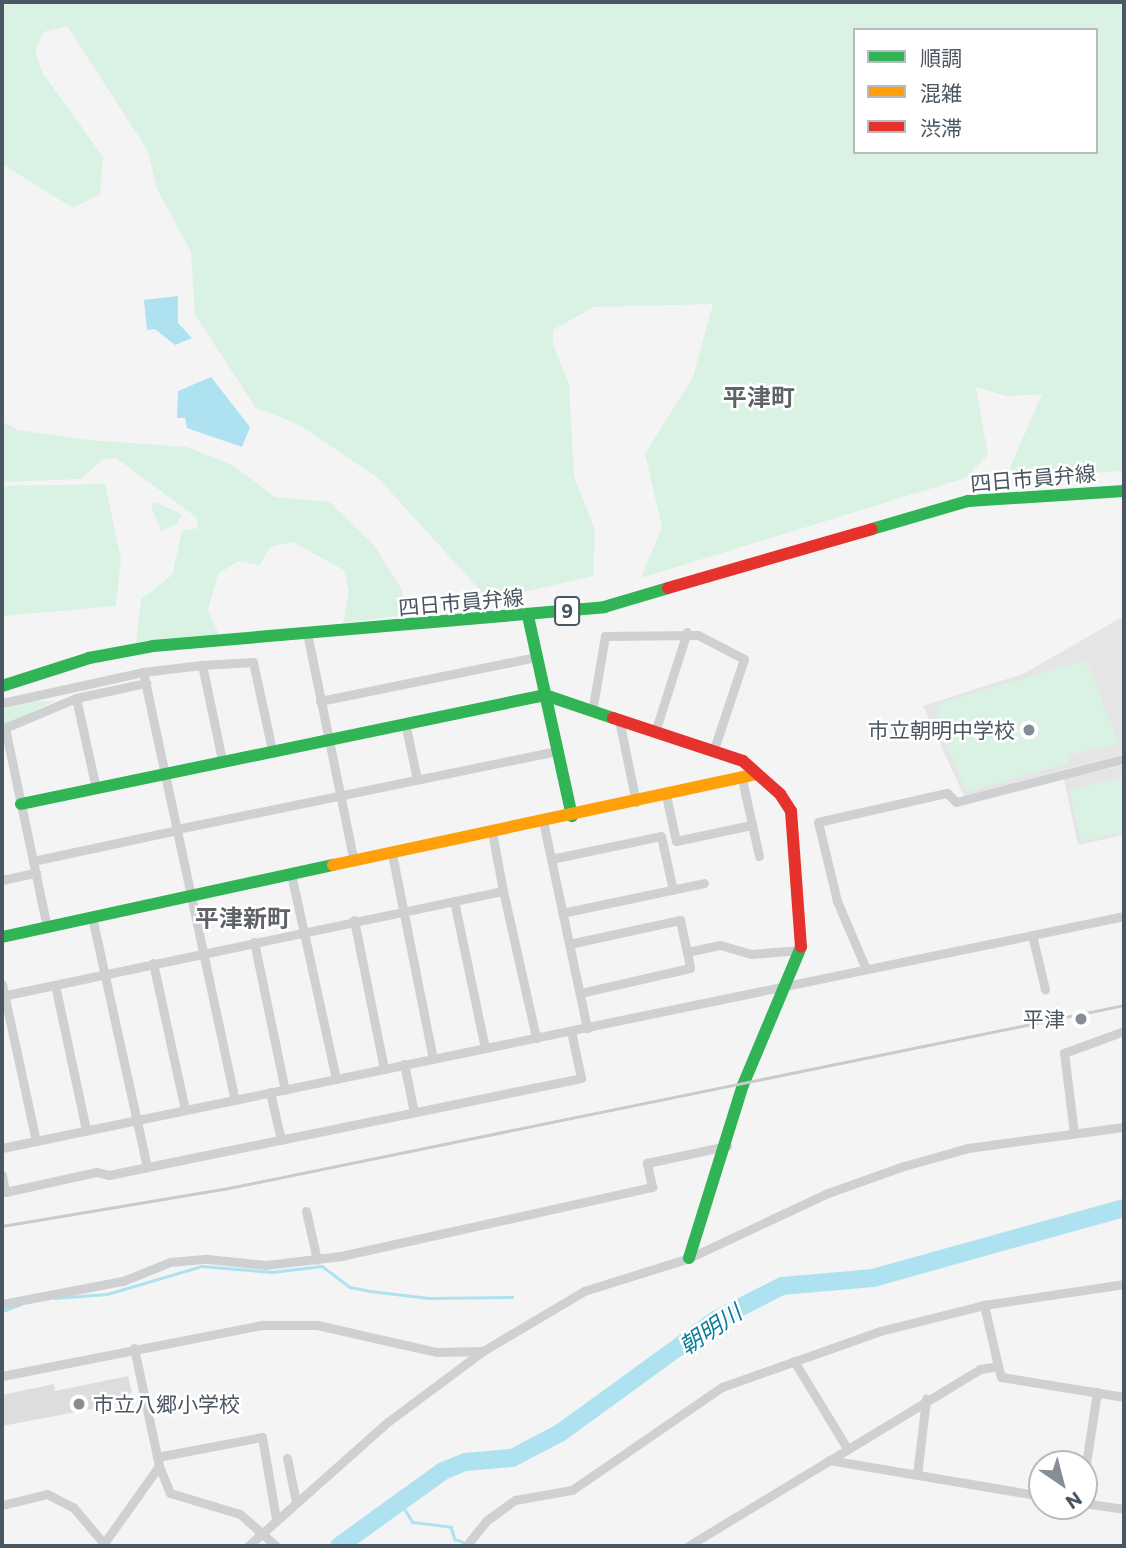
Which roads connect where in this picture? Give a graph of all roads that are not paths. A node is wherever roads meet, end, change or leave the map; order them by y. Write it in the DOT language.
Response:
graph roads {
  1 [pos="1124,491"];
  2 [pos="528,616"];
  3 [pos="687,632"];
  4 [pos="307,633"];
  5 [pos="537,657"];
  6 [pos="202,665"];
  7 [pos="144,672"];
  8 [pos="146,683"];
  9 [pos="2,686"];
  10 [pos="545,695"];
  11 [pos="76,698"];
  12 [pos="320,701"];
  13 [pos="2,703"];
  14 [pos="592,712"];
  15 [pos="619,720"];
  16 [pos="405,723"];
  17 [pos="3,729"];
  18 [pos="655,732"];
  19 [pos="328,739"];
  20 [pos="272,750"];
  21 [pos="558,751"];
  22 [pos="713,752"];
  23 [pos="1124,759"];
  24 [pos="222,760"];
  25 [pos="165,773"];
  26 [pos="756,774"];
  27 [pos="417,779"];
  28 [pos="742,779"];
  29 [pos="96,788"];
  30 [pos="340,795"];
  31 [pos="666,795"];
  32 [pos="636,802"];
  33 [pos="21,804"];
  34 [pos="572,816"];
  35 [pos="543,821"];
  36 [pos="751,825"];
  37 [pos="177,830"];
  38 [pos="492,832"];
  39 [pos="392,853"];
  40 [pos="759,856"];
  41 [pos="551,859"];
  42 [pos="33,862"];
  43 [pos="354,862"];
  44 [pos="36,873"];
  45 [pos="291,874"];
  46 [pos="2,880"];
  47 [pos="704,883"];
  48 [pos="673,890"];
  49 [pos="503,891"];
  50 [pos="191,896"];
  51 [pos="454,901"];
  52 [pos="404,909"];
  53 [pos="562,913"];
  54 [pos="1124,916"];
  55 [pos="92,917"];
  56 [pos="354,920"];
  57 [pos="47,927"];
  58 [pos="304,931"];
  59 [pos="1032,935"];
  60 [pos="2,937"];
  61 [pos="254,942"];
  62 [pos="569,944"];
  63 [pos="800,950"];
  64 [pos="687,952"];
  65 [pos="204,953"];
  66 [pos="153,963"];
  67 [pos="866,969"];
  68 [pos="104,974"];
  69 [pos="2,984"];
  70 [pos="55,985"];
  71 [pos="786,986"];
  72 [pos="1045,989"];
  73 [pos="580,993"];
  74 [pos="3,996"];
  75 [pos="587,1028"];
  76 [pos="571,1031"];
  77 [pos="1124,1031"];
  78 [pos="536,1038"];
  79 [pos="485,1048"];
  80 [pos="433,1059"];
  81 [pos="404,1064"];
  82 [pos="384,1069"];
  83 [pos="336,1079"];
  84 [pos="285,1090"];
  85 [pos="270,1092"];
  86 [pos="235,1100"];
  87 [pos="185,1110"];
  88 [pos="414,1112"];
  89 [pos="136,1120"];
  90 [pos="1124,1127"];
  91 [pos="86,1130"];
  92 [pos="1074,1133"];
  93 [pos="281,1140"];
  94 [pos="36,1141"];
  95 [pos="729,1146"];
  96 [pos="2,1149"];
  97 [pos="147,1167"];
  98 [pos="2,1175"];
  99 [pos="306,1211"];
  100 [pos="690,1258"];
  101 [pos="317,1260"];
  102 [pos="1124,1284"];
  103 [pos="2,1304"];
  104 [pos="984,1306"];
  105 [pos="134,1348"];
  106 [pos="483,1351"];
  107 [pos="794,1361"];
  108 [pos="998,1366"];
  109 [pos="2,1376"];
  110 [pos="1097,1392"];
  111 [pos="1124,1396"];
  112 [pos="926,1399"];
  113 [pos="847,1448"];
  114 [pos="1088,1450"];
  115 [pos="287,1458"];
  116 [pos="829,1460"];
  117 [pos="158,1462"];
  118 [pos="916,1475"];
  119 [pos="1028,1494"];
  120 [pos="296,1502"];
  121 [pos="2,1505"];
  122 [pos="1098,1505"];
  123 [pos="1124,1509"];
  124 [pos="276,1519"];
  125 [pos="261,1533"];
  126 [pos="104,1546"];
  127 [pos="248,1546"];
  128 [pos="276,1546"];
  129 [pos="466,1546"];
  130 [pos="688,1546"];
  1 -- 2 [label="street, 四日市員弁線 / 9"];
  2 -- 4 [label="street, 四日市員弁線 / 9"];
  2 -- 5 [label="street"];
  3 -- 14 [label="street"];
  3 -- 18 [label="street"];
  3 -- 22 [label="street"];
  4 -- 9 [label="street, 四日市員弁線 / 9"];
  4 -- 12 [label="street"];
  5 -- 10 [label="street"];
  5 -- 12 [label="street"];
  6 -- 7 [label="street"];
  6 -- 20 [label="street"];
  6 -- 24 [label="street"];
  7 -- 8 [label="street"];
  7 -- 13 [label="street"];
  8 -- 11 [label="street"];
  8 -- 25 [label="street"];
  10 -- 14 [label="street"];
  10 -- 16 [label="street"];
  10 -- 21 [label="street"];
  11 -- 17 [label="street"];
  11 -- 29 [label="street"];
  12 -- 19 [label="street"];
  14 -- 15 [label="street"];
  15 -- 18 [label="street"];
  15 -- 32 [label="street"];
  16 -- 19 [label="street"];
  16 -- 27 [label="street"];
  17 -- 33 [label="street"];
  18 -- 22 [label="street"];
  19 -- 20 [label="street"];
  19 -- 30 [label="street"];
  20 -- 24 [label="street"];
  21 -- 27 [label="street"];
  21 -- 34 [label="street"];
  22 -- 26 [label="street"];
  23 -- 67 [label="street"];
  24 -- 25 [label="street"];
  25 -- 29 [label="street"];
  25 -- 37 [label="street"];
  26 -- 28 [label="street"];
  26 -- 63 [label="street"];
  27 -- 30 [label="street"];
  28 -- 31 [label="street"];
  28 -- 36 [label="street"];
  29 -- 33 [label="street"];
  30 -- 37 [label="street"];
  30 -- 43 [label="street"];
  31 -- 32 [label="street"];
  31 -- 36 [label="street"];
  32 -- 34 [label="street"];
  33 -- 42 [label="street"];
  34 -- 35 [label="street"];
  35 -- 38 [label="street"];
  35 -- 41 [label="street"];
  36 -- 40 [label="street"];
  37 -- 42 [label="street"];
  37 -- 50 [label="street"];
  38 -- 39 [label="street"];
  38 -- 49 [label="street"];
  39 -- 43 [label="street"];
  39 -- 52 [label="street"];
  41 -- 48 [label="street"];
  41 -- 53 [label="street"];
  42 -- 44 [label="street"];
  43 -- 45 [label="street"];
  44 -- 46 [label="street"];
  44 -- 57 [label="street"];
  45 -- 50 [label="street"];
  45 -- 58 [label="street"];
  47 -- 48 [label="street"];
  48 -- 53 [label="street"];
  49 -- 51 [label="street"];
  49 -- 78 [label="street"];
  50 -- 55 [label="street"];
  50 -- 65 [label="street"];
  51 -- 52 [label="street"];
  51 -- 79 [label="street"];
  52 -- 56 [label="street"];
  52 -- 80 [label="street"];
  53 -- 62 [label="street"];
  54 -- 59 [label="street"];
  55 -- 57 [label="street"];
  55 -- 68 [label="street"];
  56 -- 58 [label="street"];
  56 -- 82 [label="street"];
  57 -- 60 [label="street"];
  58 -- 61 [label="street"];
  58 -- 83 [label="street"];
  59 -- 67 [label="street"];
  59 -- 72 [label="street"];
  61 -- 65 [label="street"];
  61 -- 84 [label="street"];
  62 -- 64 [label="street"];
  62 -- 73 [label="street"];
  63 -- 64 [label="street"];
  63 -- 71 [label="street"];
  64 -- 73 [label="street"];
  65 -- 66 [label="street"];
  65 -- 86 [label="street"];
  66 -- 68 [label="street"];
  66 -- 87 [label="street"];
  67 -- 71 [label="street"];
  68 -- 70 [label="street"];
  68 -- 89 [label="street"];
  69 -- 74 [label="street"];
  70 -- 74 [label="street"];
  70 -- 91 [label="street"];
  71 -- 75 [label="street"];
  71 -- 95 [label="street"];
  73 -- 75 [label="street"];
  74 -- 94 [label="street"];
  75 -- 76 [label="street"];
  76 -- 78 [label="street"];
  76 -- 88 [label="street"];
  77 -- 92 [label="street"];
  78 -- 79 [label="street"];
  79 -- 80 [label="street"];
  80 -- 81 [label="street"];
  81 -- 82 [label="street"];
  81 -- 88 [label="street"];
  82 -- 83 [label="street"];
  83 -- 84 [label="street"];
  84 -- 85 [label="street"];
  85 -- 86 [label="street"];
  85 -- 93 [label="street"];
  86 -- 87 [label="street"];
  87 -- 89 [label="street"];
  88 -- 93 [label="street"];
  89 -- 91 [label="street"];
  89 -- 97 [label="street"];
  90 -- 92 [label="street"];
  91 -- 94 [label="street"];
  92 -- 100 [label="street"];
  93 -- 97 [label="street"];
  94 -- 96 [label="street"];
  95 -- 100 [label="street"];
  95 -- 101 [label="street"];
  97 -- 98 [label="street"];
  99 -- 101 [label="street"];
  100 -- 106 [label="street"];
  101 -- 103 [label="street"];
  102 -- 104 [label="street"];
  104 -- 107 [label="street"];
  104 -- 108 [label="street"];
  105 -- 106 [label="street"];
  105 -- 109 [label="street"];
  105 -- 117 [label="street"];
  106 -- 120 [label="street"];
  107 -- 113 [label="street"];
  107 -- 129 [label="street"];
  108 -- 110 [label="street"];
  108 -- 112 [label="street"];
  110 -- 111 [label="street"];
  110 -- 114 [label="street"];
  112 -- 113 [label="street"];
  112 -- 118 [label="street"];
  113 -- 116 [label="street"];
  115 -- 120 [label="street"];
  116 -- 118 [label="street"];
  116 -- 130 [label="street"];
  117 -- 124 [label="street"];
  117 -- 125 [label="street"];
  117 -- 126 [label="street"];
  118 -- 119 [label="street"];
  120 -- 124 [label="street"];
  121 -- 126 [label="street"];
  122 -- 123 [label="street"];
  124 -- 125 [label="street"];
  125 -- 127 [label="street"];
  125 -- 128 [label="street"];
}
